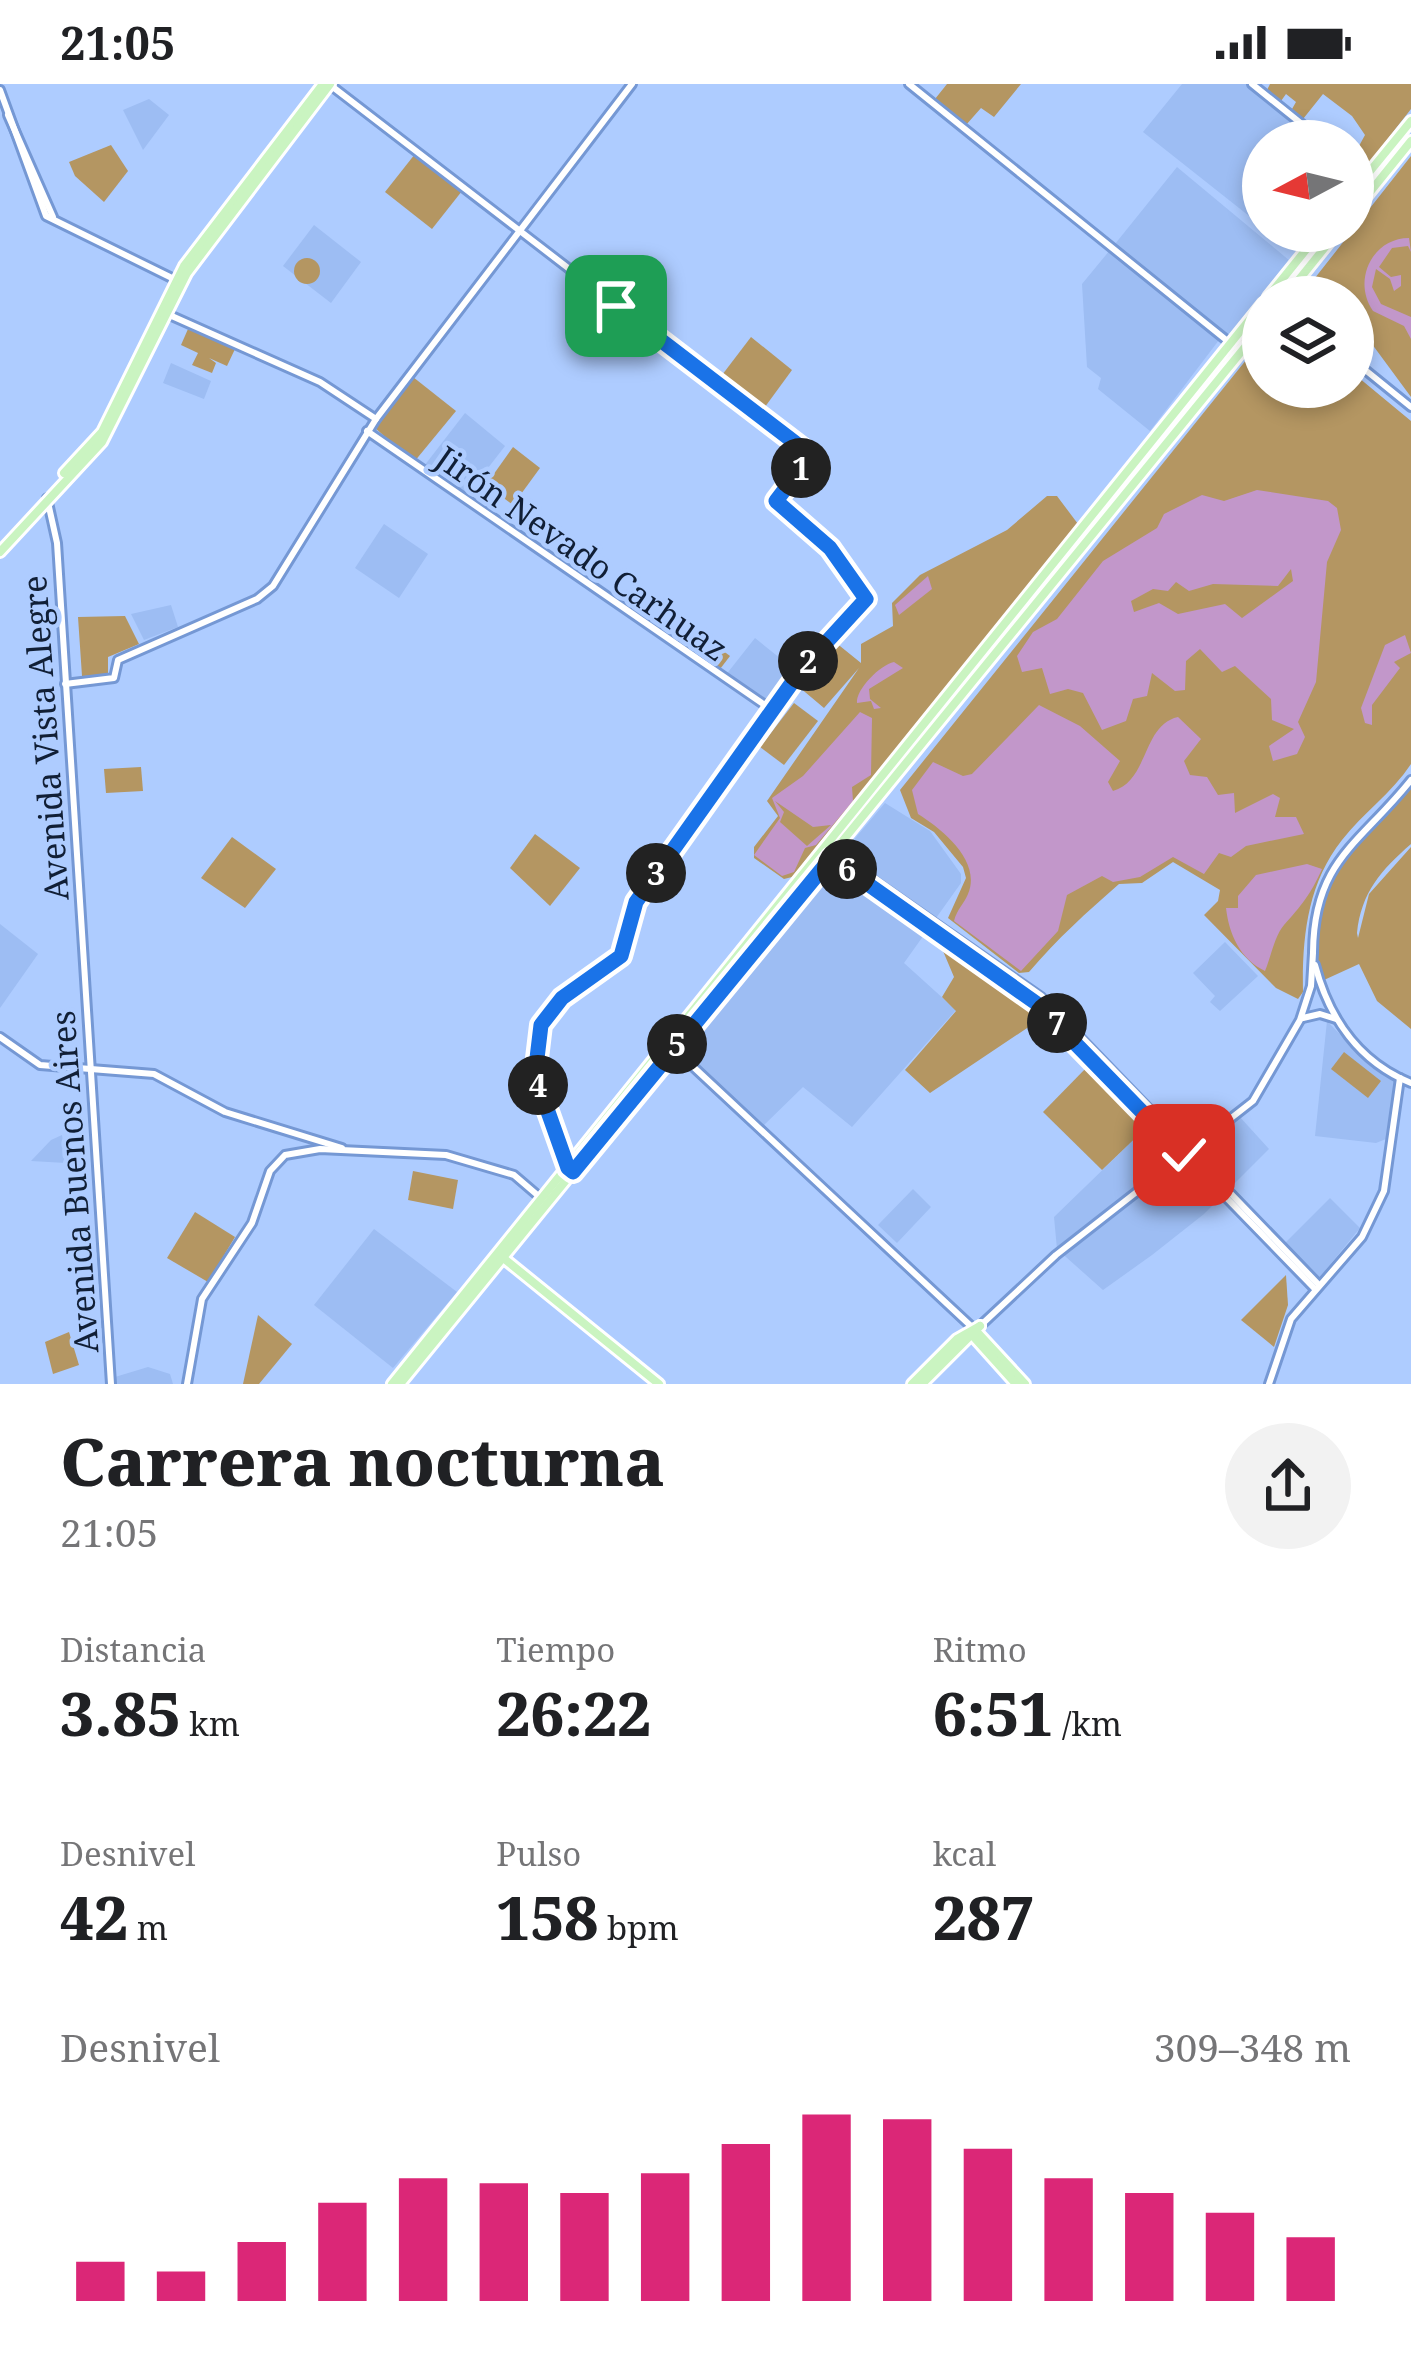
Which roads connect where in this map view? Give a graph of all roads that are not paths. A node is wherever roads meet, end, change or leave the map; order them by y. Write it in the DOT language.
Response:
graph roads {
  1 [pos="328,84"];
  2 [pos="632,84"];
  3 [pos="909,84"];
  4 [pos="1252,84"];
  5 [pos="0,90"];
  6 [pos="3,117"];
  7 [pos="1297,120"];
  8 [pos="1411,121"];
  9 [pos="1411,141"];
  10 [pos="1374,166"];
  11 [pos="1374,185"];
  12 [pos="521,231"];
  13 [pos="1305,252"];
  14 [pos="1322,252"];
  15 [pos="1285,276"];
  16 [pos="1304,276"];
  17 [pos="178,282"];
  18 [pos="163,312"];
  19 [pos="1242,329"];
  20 [pos="1230,344"];
  21 [pos="1242,350"];
  22 [pos="1211,367"];
  23 [pos="1374,377"];
  24 [pos="1209,390"];
  25 [pos="1411,407"];
  26 [pos="376,419"];
  27 [pos="368,431"];
  28 [pos="48,505"];
  29 [pos="0,549"];
  30 [pos="64,684"];
  31 [pos="772,710"];
  32 [pos="1411,780"];
  33 [pos="851,813"];
  34 [pos="850,834"];
  35 [pos="832,856"];
  36 [pos="803,873"];
  37 [pos="803,892"];
  38 [pos="1313,953"];
  39 [pos="86,978"];
  40 [pos="1336,1019"];
  41 [pos="1300,1020"];
  42 [pos="0,1037"];
  43 [pos="671,1046"];
  44 [pos="90,1066"];
  45 [pos="1400,1078"];
  46 [pos="1411,1083"];
  47 [pos="345,1150"];
  48 [pos="1186,1153"];
  49 [pos="570,1170"];
  50 [pos="542,1199"];
  51 [pos="500,1256"];
  52 [pos="1317,1287"];
  53 [pos="973,1329"];
  54 [pos="111,1384"];
  55 [pos="187,1384"];
  56 [pos="396,1384"];
  57 [pos="657,1384"];
  58 [pos="912,1384"];
  59 [pos="922,1384"];
  60 [pos="1020,1384"];
  61 [pos="1269,1384"];
  1 -- 12 [label="street"];
  1 -- 17 [label="main road"];
  2 -- 12 [label="street"];
  3 -- 20 [label="street"];
  4 -- 7 [label="street"];
  5 -- 6 [label="street"];
  6 -- 17 [label="street"];
  8 -- 10 [label="main road"];
  9 -- 11 [label="main road"];
  12 -- 26 [label="street"];
  12 -- 31 [label="street"];
  13 -- 15 [label="main road"];
  14 -- 16 [label="main road"];
  17 -- 18 [label="main road"];
  18 -- 26 [label="street"];
  18 -- 28 [label="main road"];
  19 -- 20 [label="main road"];
  20 -- 22 [label="main road"];
  21 -- 24 [label="main road"];
  22 -- 24 [label="main road"];
  22 -- 33 [label="main road"];
  23 -- 25 [label="street"];
  24 -- 34 [label="main road"];
  26 -- 27 [label="street"];
  27 -- 30 [label="street"];
  27 -- 31 [label="street, Jirón Nevado Carhuaz"];
  28 -- 29 [label="main road"];
  28 -- 30 [label="street, Avenida Vista Alegre"];
  30 -- 39 [label="street, Avenida Vista Alegre"];
  31 -- 49 [label="street"];
  32 -- 38 [label="street"];
  33 -- 34 [label="main road"];
  33 -- 36 [label="main road"];
  34 -- 35 [label="main road"];
  35 -- 37 [label="main road"];
  35 -- 48 [label="street"];
  36 -- 37 [label="main road"];
  36 -- 43 [label="main road"];
  37 -- 43 [label="main road"];
  38 -- 40 [label="street"];
  38 -- 41 [label="street"];
  39 -- 44 [label="street, Avenida Buenos Aires"];
  40 -- 41 [label="street"];
  40 -- 45 [label="street"];
  41 -- 48 [label="street"];
  42 -- 44 [label="street"];
  43 -- 49 [label="main road"];
  43 -- 53 [label="street"];
  44 -- 47 [label="street"];
  44 -- 54 [label="street, Avenida Buenos Aires"];
  45 -- 46 [label="street"];
  45 -- 52 [label="street"];
  47 -- 50 [label="street"];
  47 -- 55 [label="street"];
  48 -- 52 [label="street"];
  48 -- 53 [label="street"];
  49 -- 50 [label="main road"];
  49 -- 51 [label="main road"];
  50 -- 51 [label="main road"];
  51 -- 56 [label="main road"];
  51 -- 57 [label="main road"];
  52 -- 61 [label="street"];
  53 -- 58 [label="main road"];
  53 -- 59 [label="main road"];
  53 -- 60 [label="main road"];
}
